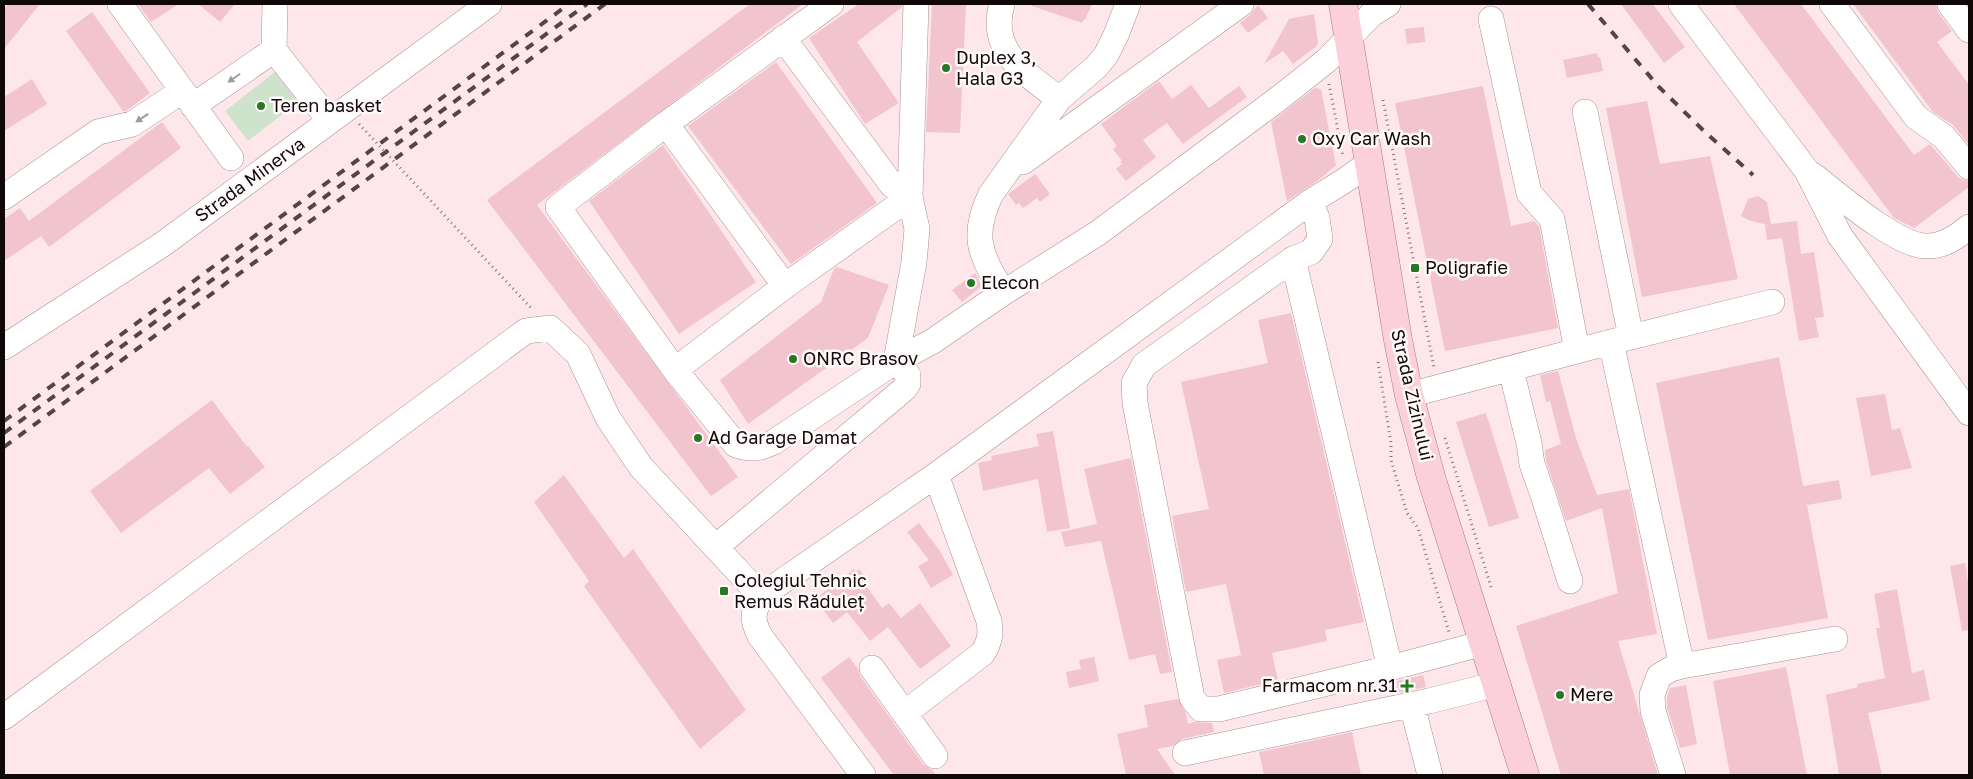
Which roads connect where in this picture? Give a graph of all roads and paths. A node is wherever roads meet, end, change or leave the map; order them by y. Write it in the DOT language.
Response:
graph roads {
  1 [pos="120,4"];
  2 [pos="275,4"];
  3 [pos="489,4"];
  4 [pos="832,4"];
  5 [pos="916,4"];
  6 [pos="1002,4"];
  7 [pos="1128,4"];
  8 [pos="1241,4"];
  9 [pos="1343,4"];
  10 [pos="1388,4"];
  11 [pos="1680,4"];
  12 [pos="1832,4"];
  13 [pos="1950,4"];
  14 [pos="1491,19"];
  15 [pos="1969,30"];
  16 [pos="784,38"];
  17 [pos="1348,38"];
  18 [pos="274,50"];
  19 [pos="188,99"];
  20 [pos="1059,99"];
  21 [pos="1585,112"];
  22 [pos="330,122"];
  23 [pos="666,124"];
  24 [pos="372,140"];
  25 [pos="231,158"];
  26 [pos="1369,163"];
  27 [pos="1969,168"];
  28 [pos="1807,171"];
  29 [pos="1007,173"];
  30 [pos="4,197"];
  31 [pos="910,197"];
  32 [pos="1310,202"];
  33 [pos="1969,227"];
  34 [pos="1293,259"];
  35 [pos="785,286"];
  36 [pos="1003,293"];
  37 [pos="1772,302"];
  38 [pos="550,328"];
  39 [pos="1621,340"];
  40 [pos="4,347"];
  41 [pos="1577,352"];
  42 [pos="896,361"];
  43 [pos="1378,361"];
  44 [pos="675,370"];
  45 [pos="1511,370"];
  46 [pos="1409,395"];
  47 [pos="1969,413"];
  48 [pos="936,475"];
  49 [pos="716,547"];
  50 [pos="1570,581"];
  51 [pos="761,596"];
  52 [pos="1835,639"];
  53 [pos="1484,643"];
  54 [pos="1456,650"];
  55 [pos="1682,666"];
  56 [pos="872,668"];
  57 [pos="1390,668"];
  58 [pos="1497,684"];
  59 [pos="1412,705"];
  60 [pos="905,713"];
  61 [pos="4,717"];
  62 [pos="1185,753"];
  63 [pos="935,756"];
  64 [pos="864,775"];
  65 [pos="1430,775"];
  66 [pos="1525,775"];
  67 [pos="1673,775"];
  1 -- 19 [label="street"];
  2 -- 18 [label="street"];
  3 -- 22 [label="street, Strada Minerva"];
  4 -- 16 [label="street"];
  5 -- 31 [label="street"];
  6 -- 20 [label="street"];
  7 -- 20 [label="street"];
  8 -- 29 [label="street"];
  9 -- 17 [label="main road, Strada Zizinului"];
  10 -- 17 [label="street"];
  11 -- 28 [label="street"];
  12 -- 27 [label="street"];
  13 -- 15 [label="street"];
  14 -- 41 [label="street"];
  16 -- 23 [label="street"];
  16 -- 31 [label="street"];
  17 -- 26 [label="main road, Strada Zizinului"];
  17 -- 36 [label="street"];
  18 -- 19 [label="street, one-way"];
  18 -- 22 [label="street"];
  19 -- 25 [label="street"];
  19 -- 30 [label="street, one-way"];
  20 -- 29 [label="street"];
  21 -- 39 [label="street"];
  22 -- 40 [label="street, Strada Minerva"];
  23 -- 35 [label="street"];
  23 -- 44 [label="street"];
  24 -- 38 [label="path"];
  26 -- 32 [label="street"];
  26 -- 46 [label="main road, Strada Zizinului"];
  28 -- 33 [label="street"];
  28 -- 47 [label="street"];
  29 -- 36 [label="street"];
  31 -- 35 [label="street"];
  31 -- 42 [label="street"];
  32 -- 34 [label="street"];
  32 -- 48 [label="street"];
  34 -- 57 [label="street"];
  34 -- 57 [label="street"];
  35 -- 44 [label="street"];
  36 -- 42 [label="street"];
  37 -- 39 [label="street"];
  38 -- 49 [label="street"];
  38 -- 61 [label="street"];
  39 -- 41 [label="street"];
  39 -- 55 [label="street"];
  41 -- 45 [label="street"];
  42 -- 44 [label="street"];
  42 -- 49 [label="street"];
  43 -- 54 [label="path"];
  45 -- 46 [label="street"];
  45 -- 50 [label="street"];
  46 -- 53 [label="main road, Strada Zizinului"];
  48 -- 51 [label="street"];
  48 -- 60 [label="street"];
  49 -- 51 [label="street"];
  51 -- 64 [label="street"];
  52 -- 55 [label="street"];
  53 -- 54 [label="street"];
  53 -- 58 [label="main road, Strada Zizinului"];
  54 -- 57 [label="street"];
  55 -- 67 [label="street"];
  56 -- 60 [label="street"];
  58 -- 59 [label="street"];
  58 -- 66 [label="main road, Strada Zizinului"];
  59 -- 62 [label="street"];
  59 -- 65 [label="street"];
  60 -- 63 [label="street"];
}
